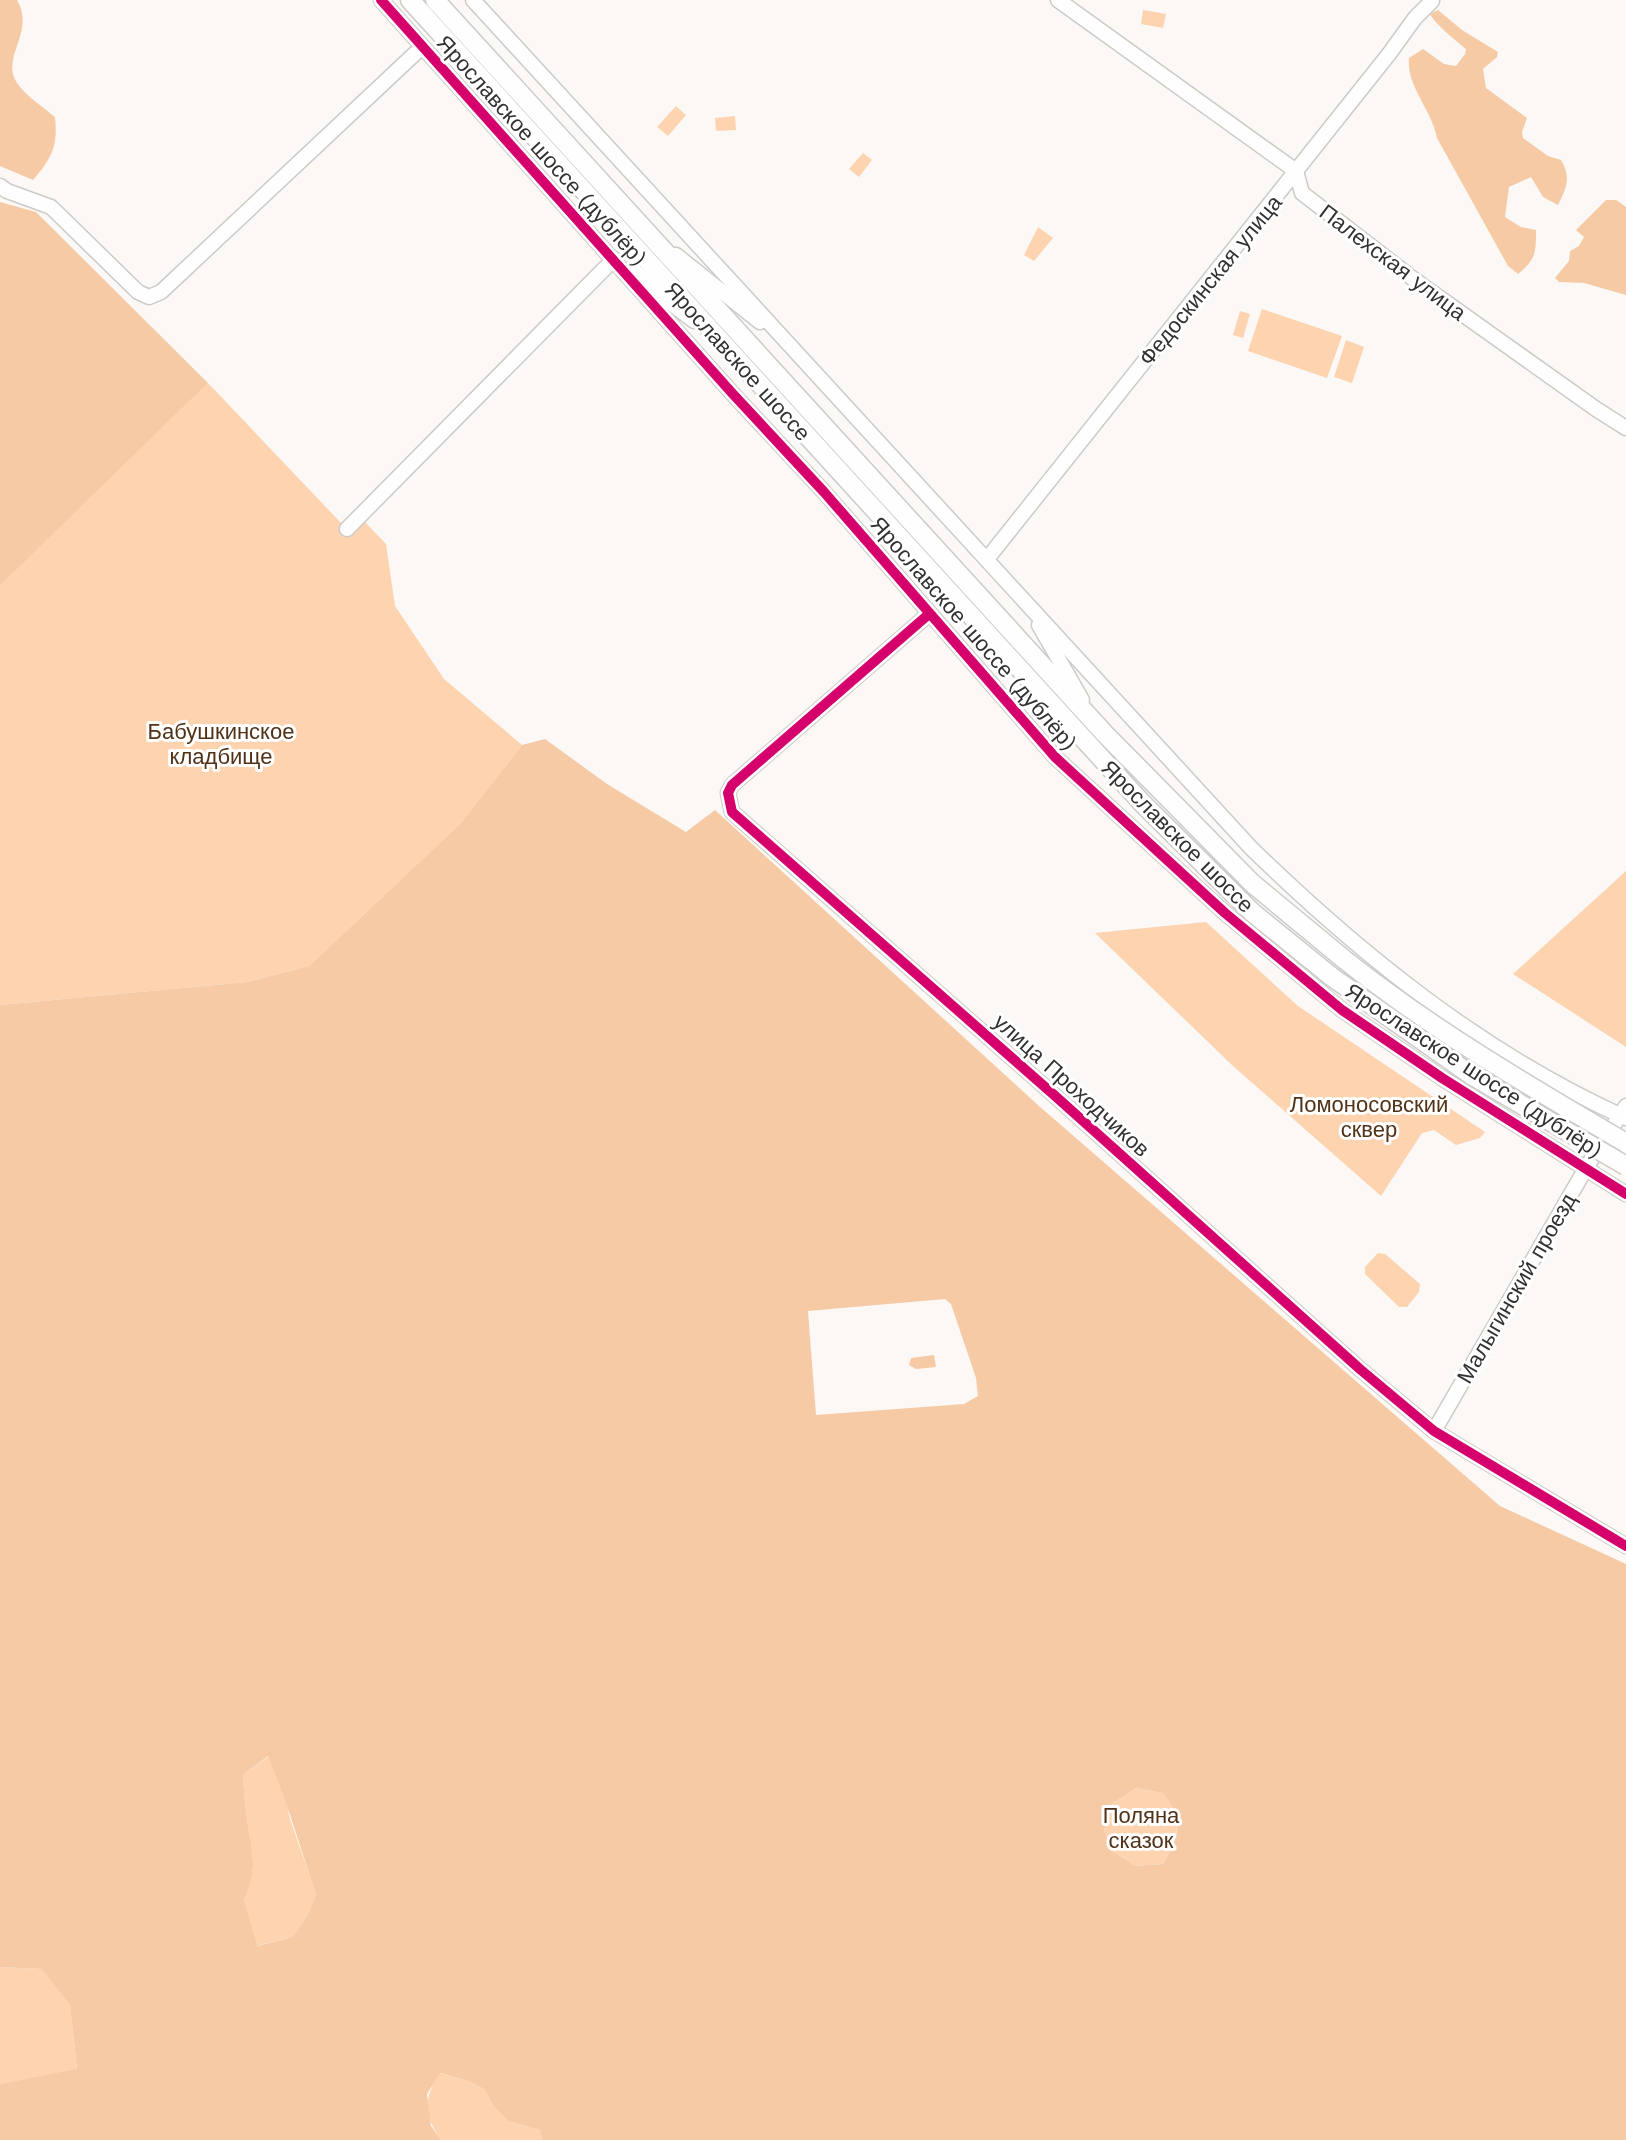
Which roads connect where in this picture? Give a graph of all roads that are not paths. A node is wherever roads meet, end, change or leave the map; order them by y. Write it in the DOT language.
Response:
graph roads {
  1 [pos="381,0"];
  2 [pos="410,0"];
  3 [pos="435,0"];
  4 [pos="473,0"];
  5 [pos="1058,0"];
  6 [pos="1432,1"];
  7 [pos="422,47"];
  8 [pos="1296,171"];
  9 [pos="0,186"];
  10 [pos="642,228"];
  11 [pos="594,237"];
  12 [pos="614,259"];
  13 [pos="719,340"];
  14 [pos="789,343"];
  15 [pos="1626,428"];
  16 [pos="347,529"];
  17 [pos="987,559"];
  18 [pos="1030,606"];
  19 [pos="929,614"];
  20 [pos="1105,734"];
  21 [pos="1558,1086"];
  22 [pos="1624,1113"];
  23 [pos="1529,1134"];
  24 [pos="1626,1140"];
  25 [pos="1590,1162"];
  26 [pos="1626,1166"];
  27 [pos="1626,1194"];
  28 [pos="1434,1431"];
  29 [pos="1626,1546"];
  1 -- 7 [label="street, Ярославское шоссе (дублёр)"];
  2 -- 13 [label="main road, Ярославское шоссе"];
  3 -- 10 [label="main road, Ярославское шоссе"];
  4 -- 14 [label="street, Ярославское шоссе (дублёр)"];
  5 -- 8 [label="street, Палехская улица"];
  6 -- 8 [label="street, Федоскинская улица"];
  7 -- 9 [label="street"];
  7 -- 11 [label="street, Ярославское шоссе (дублёр)"];
  8 -- 15 [label="street, Палехская улица"];
  8 -- 17 [label="street, Федоскинская улица"];
  10 -- 14 [label="street"];
  10 -- 20 [label="main road, Ярославское шоссе"];
  11 -- 12 [label="street, Ярославское шоссе (дублёр)"];
  11 -- 13 [label="street"];
  12 -- 16 [label="street"];
  12 -- 19 [label="street, Ярославское шоссе (дублёр)"];
  13 -- 26 [label="main road, Ярославское шоссе, bridge"];
  14 -- 17 [label="street, Ярославское шоссе (дублёр)"];
  17 -- 18 [label="street, Ярославское шоссе (дублёр)"];
  18 -- 20 [label="street"];
  18 -- 21 [label="street, Ярославское шоссе (дублёр)"];
  19 -- 23 [label="street, Ярославское шоссе (дублёр)"];
  19 -- 28 [label="street, улица Проходчиков"];
  20 -- 24 [label="main road, Ярославское шоссе, bridge"];
  21 -- 22 [label="street, Ярославское шоссе (дублёр)"];
  21 -- 23 [label="street"];
  22 -- 25 [label="street, Малыгинский проезд"];
  23 -- 25 [label="street, Ярославское шоссе (дублёр)"];
  24 -- 25 [label="street"];
  25 -- 27 [label="street, Ярославское шоссе (дублёр)"];
  25 -- 28 [label="street, Малыгинский проезд"];
  28 -- 29 [label="street, улица Проходчиков"];
}
